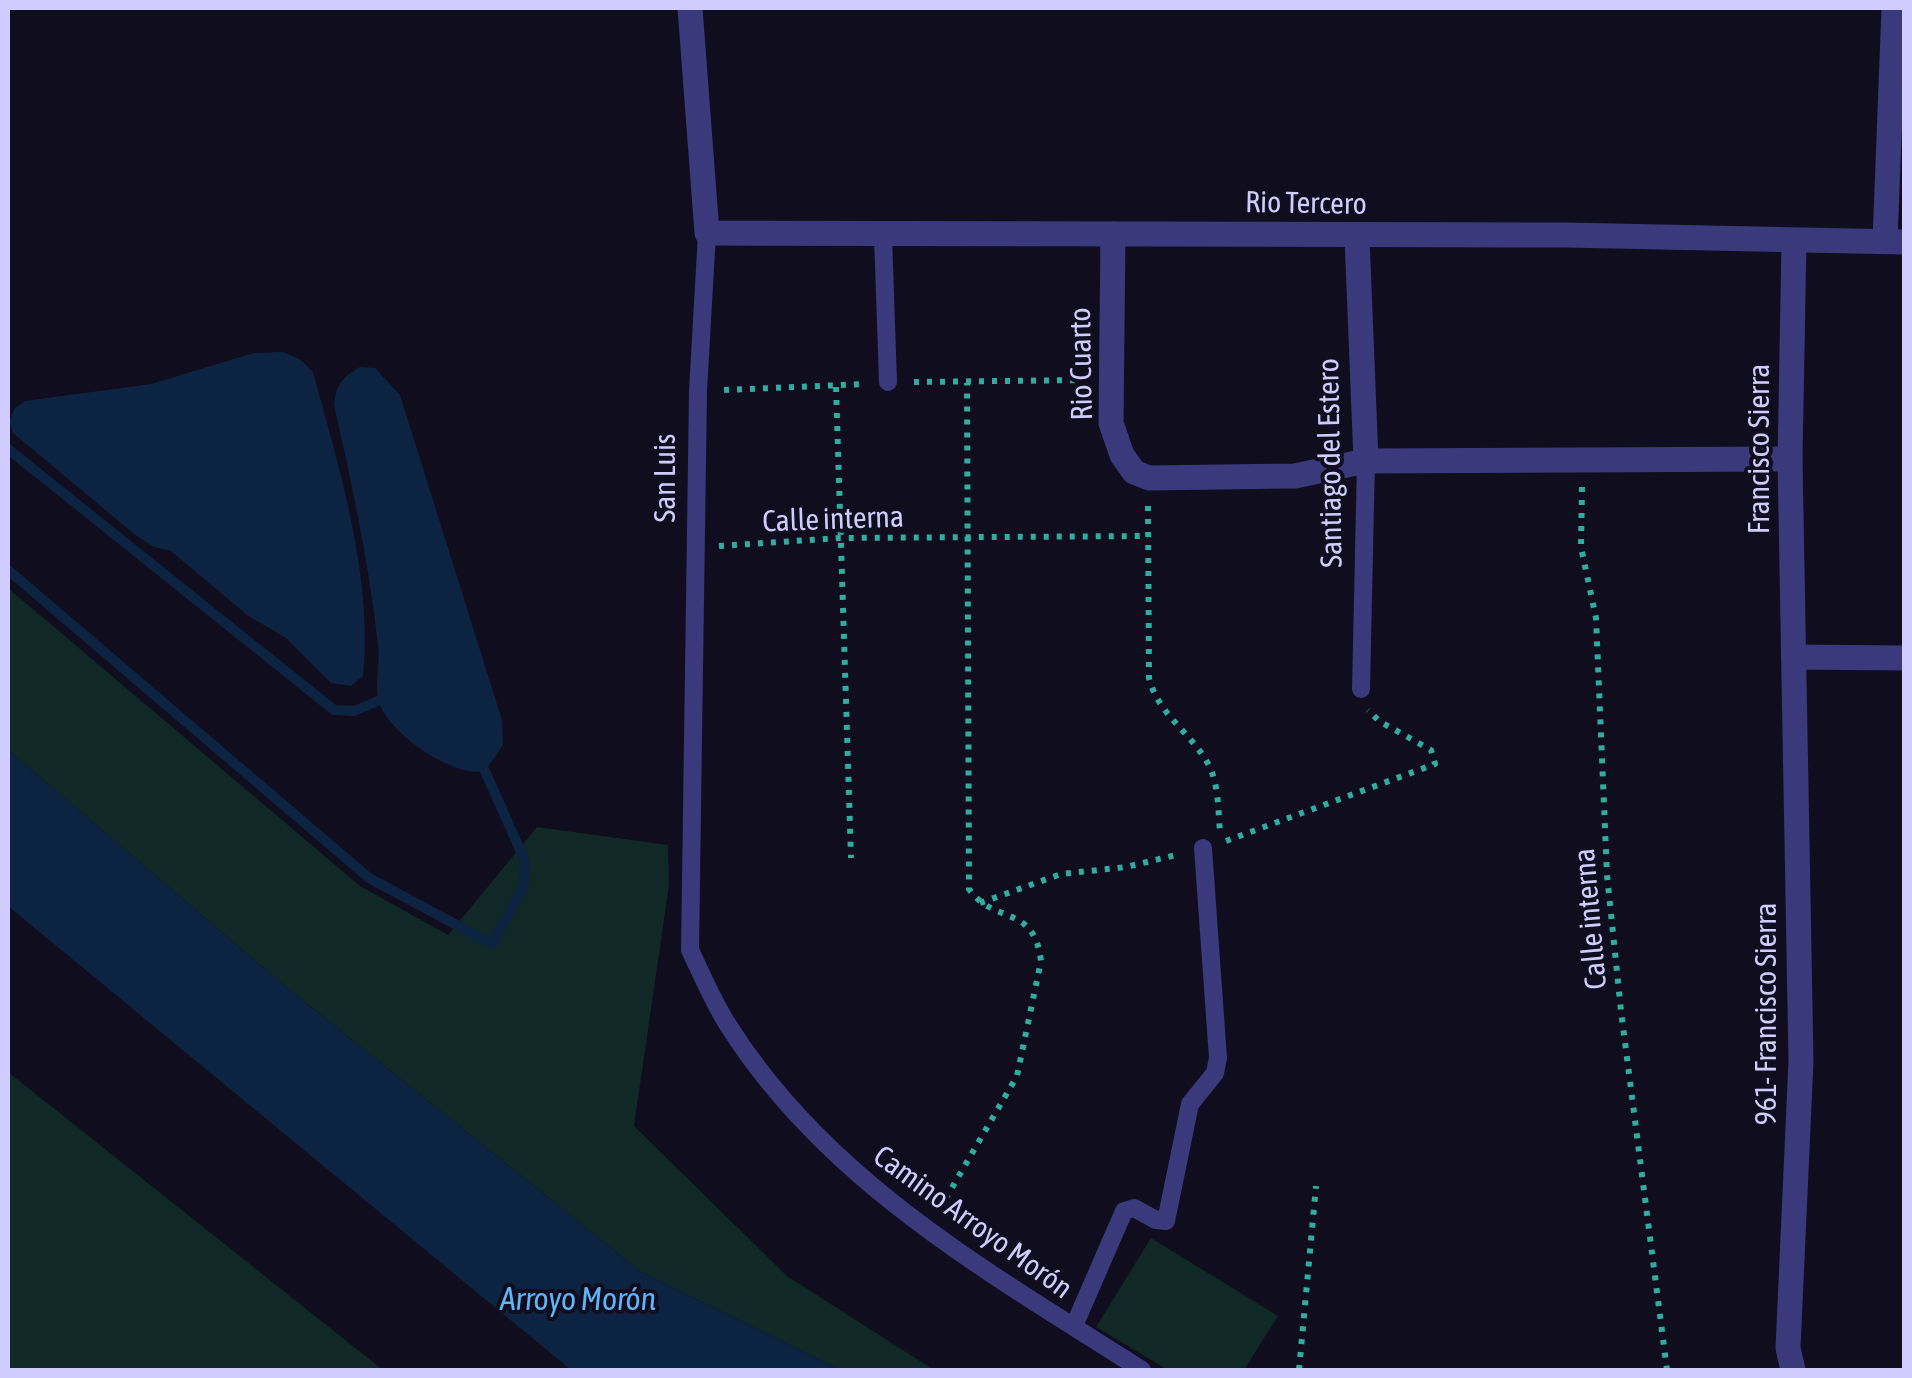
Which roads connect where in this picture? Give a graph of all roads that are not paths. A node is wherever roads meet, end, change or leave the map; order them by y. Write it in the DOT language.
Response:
graph roads {
  1 [pos="690,8"];
  2 [pos="1894,8"];
  3 [pos="707,233"];
  4 [pos="883,234"];
  5 [pos="1113,234"];
  6 [pos="1357,236"];
  7 [pos="1794,241"];
  8 [pos="1895,241"];
  9 [pos="888,382"];
  10 [pos="1790,459"];
  11 [pos="1366,461"];
  12 [pos="1794,658"];
  13 [pos="1904,658"];
  14 [pos="1361,689"];
  15 [pos="1212,846"];
  16 [pos="690,950"];
  17 [pos="1074,1326"];
  18 [pos="1142,1370"];
  19 [pos="1793,1370"];
  1 -- 3 [label="street, San Luis"];
  2 -- 8 [label="street"];
  3 -- 4 [label="street, Rio Tercero"];
  3 -- 16 [label="lane, San Luis"];
  4 -- 5 [label="street, Rio Tercero"];
  4 -- 9 [label="lane"];
  5 -- 6 [label="street, Rio Tercero"];
  5 -- 11 [label="street, Rio Cuarto"];
  6 -- 7 [label="street, Rio Tercero"];
  6 -- 11 [label="street, Santiago del Estero"];
  7 -- 8 [label="street, Rio Tercero"];
  7 -- 10 [label="street, Francisco Sierra"];
  10 -- 11 [label="street"];
  10 -- 12 [label="street, Francisco Sierra"];
  11 -- 14 [label="lane, Santiago del Estero"];
  12 -- 13 [label="street"];
  12 -- 19 [label="street, 961- Francisco Sierra"];
  15 -- 17 [label="lane"];
  16 -- 17 [label="lane, Camino Arroyo Morón"];
  17 -- 18 [label="lane, Camino Arroyo Morón"];
}
